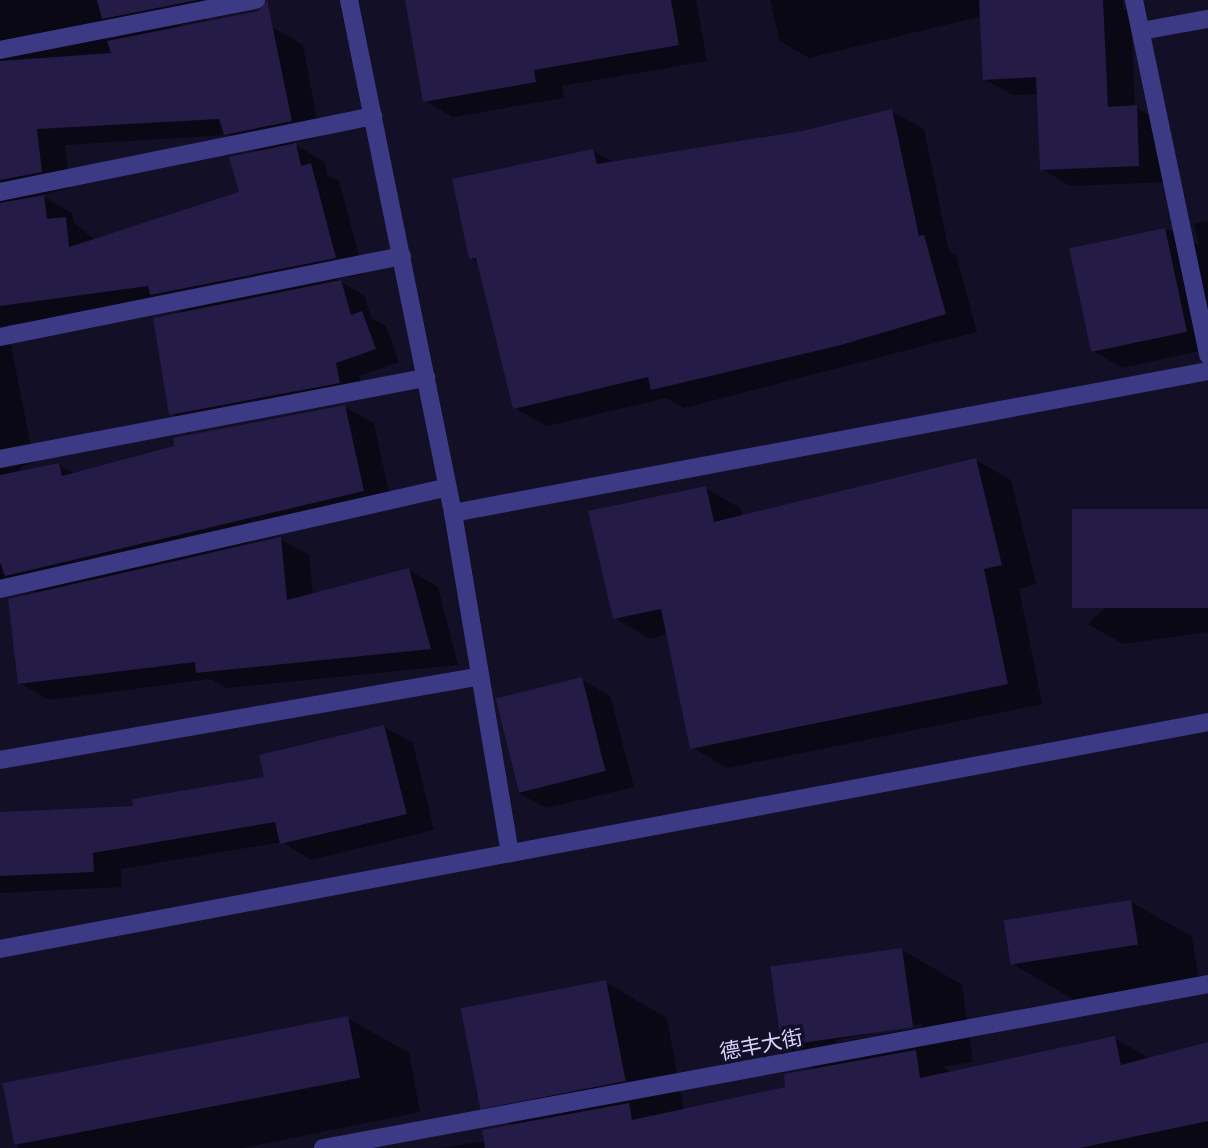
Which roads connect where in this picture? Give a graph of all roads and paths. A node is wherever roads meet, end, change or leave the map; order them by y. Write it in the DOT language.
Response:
graph roads {
  1 [pos="256,0"];
  2 [pos="349,0"];
  3 [pos="1134,0"];
  4 [pos="1208,19"];
  5 [pos="1141,31"];
  6 [pos="0,50"];
  7 [pos="373,116"];
  8 [pos="0,192"];
  9 [pos="402,256"];
  10 [pos="0,337"];
  11 [pos="1208,355"];
  12 [pos="1208,371"];
  13 [pos="426,378"];
  14 [pos="0,459"];
  15 [pos="447,487"];
  16 [pos="453,513"];
  17 [pos="0,589"];
  18 [pos="480,676"];
  19 [pos="1208,722"];
  20 [pos="0,760"];
  21 [pos="510,853"];
  22 [pos="0,949"];
  23 [pos="1208,984"];
  24 [pos="323,1148"];
  1 -- 6 [label="street"];
  2 -- 7 [label="street"];
  3 -- 5 [label="street"];
  4 -- 5 [label="street"];
  5 -- 11 [label="street"];
  7 -- 8 [label="street"];
  7 -- 9 [label="street"];
  9 -- 10 [label="street"];
  9 -- 13 [label="street"];
  12 -- 16 [label="street"];
  13 -- 14 [label="street"];
  13 -- 15 [label="street"];
  15 -- 16 [label="street"];
  15 -- 17 [label="street"];
  16 -- 18 [label="street"];
  18 -- 20 [label="street"];
  18 -- 21 [label="street"];
  19 -- 21 [label="street"];
  21 -- 22 [label="street"];
  23 -- 24 [label="street, 德丰大街"];
}
